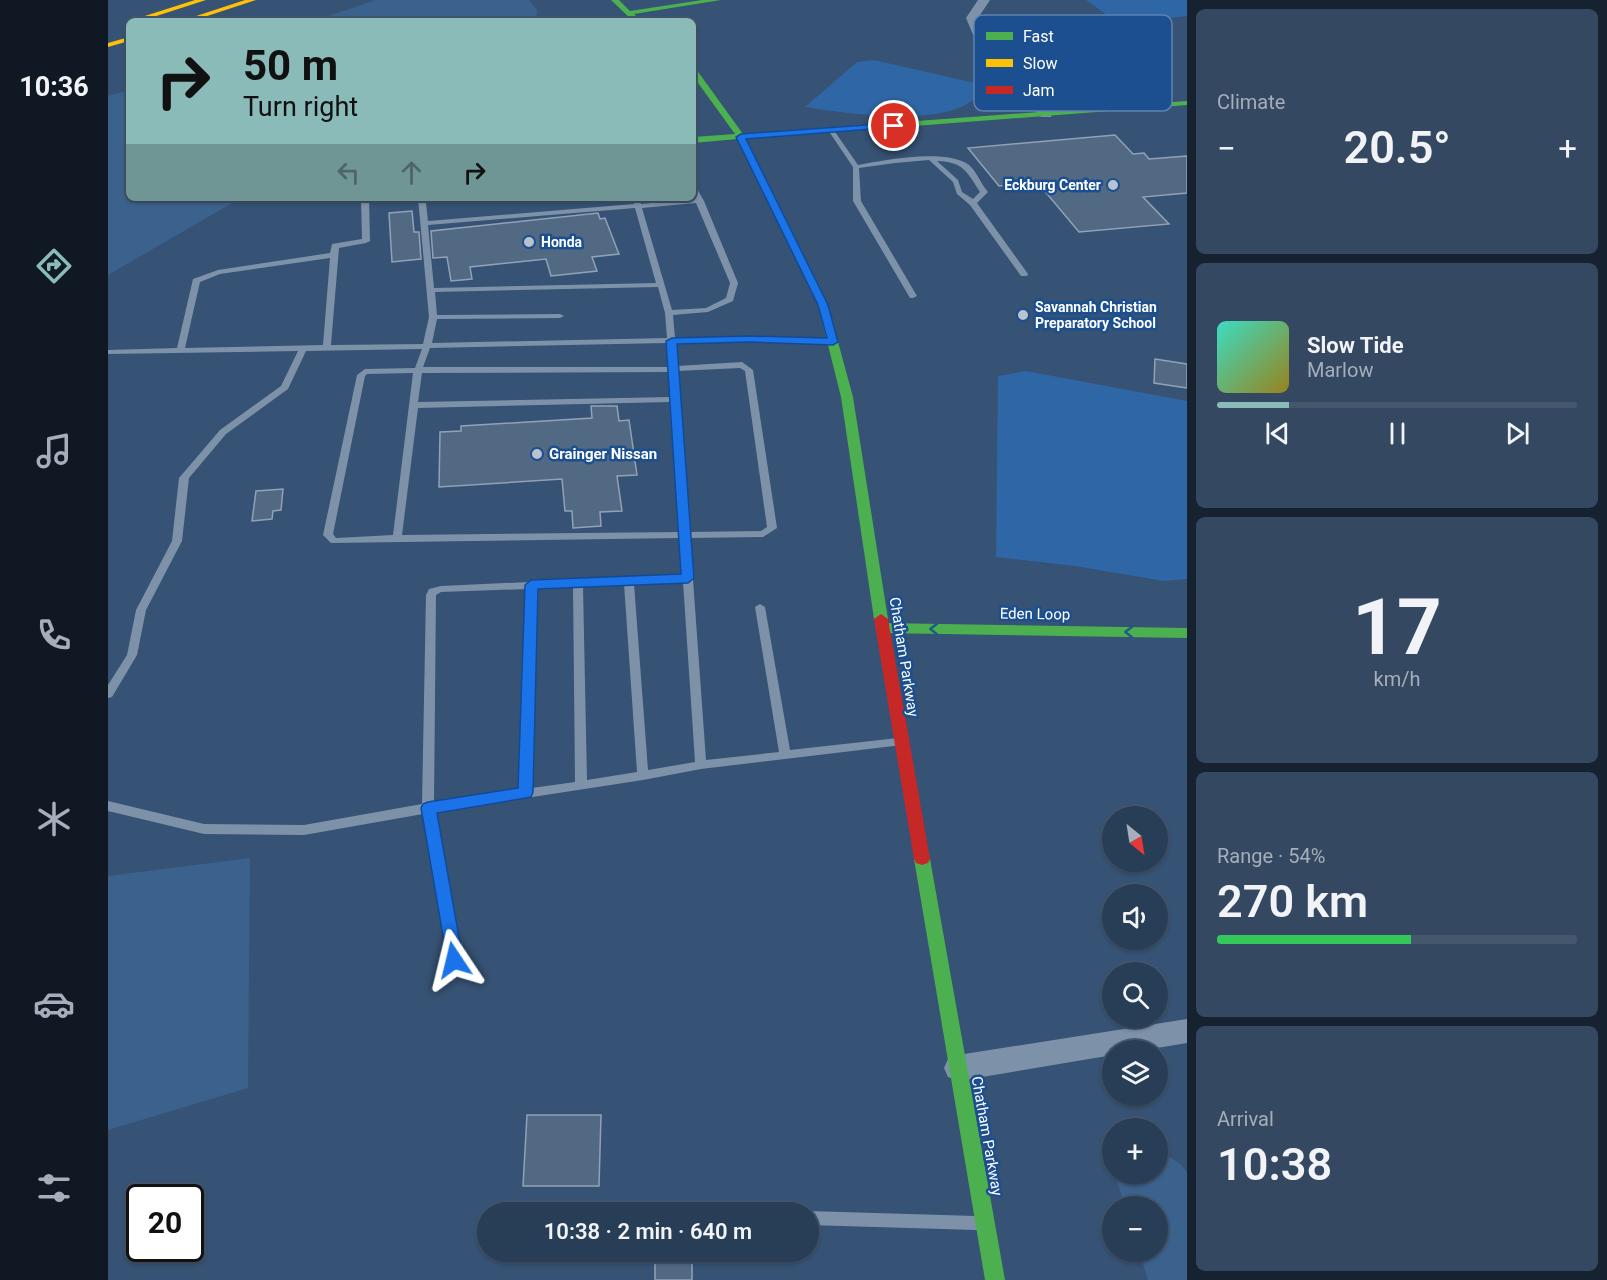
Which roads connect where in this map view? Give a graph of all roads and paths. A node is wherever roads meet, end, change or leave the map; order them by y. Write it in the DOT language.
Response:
graph roads {
  1 [pos="202,0"];
  2 [pos="252,0"];
  3 [pos="669,0"];
  4 [pos="717,0"];
  5 [pos="984,0"];
  6 [pos="642,5"];
  7 [pos="626,10"];
  8 [pos="974,15"];
  9 [pos="143,18"];
  10 [pos="195,18"];
  11 [pos="654,18"];
  12 [pos="126,40"];
  13 [pos="108,45"];
  14 [pos="696,75"];
  15 [pos="1187,103"];
  16 [pos="1172,104"];
  17 [pos="1043,111"];
  18 [pos="1084,111"];
  19 [pos="1046,114"];
  20 [pos="831,130"];
  21 [pos="741,137"];
  22 [pos="696,140"];
  23 [pos="932,159"];
  24 [pos="856,167"];
  25 [pos="696,193"];
  26 [pos="365,201"];
  27 [pos="422,201"];
  28 [pos="592,201"];
  29 [pos="700,201"];
  30 [pos="638,202"];
  31 [pos="974,203"];
  32 [pos="594,210"];
  33 [pos="424,224"];
  34 [pos="334,255"];
  35 [pos="1024,274"];
  36 [pos="661,285"];
  37 [pos="430,290"];
  38 [pos="913,296"];
  39 [pos="669,314"];
  40 [pos="560,316"];
  41 [pos="432,317"];
  42 [pos="672,341"];
  43 [pos="833,342"];
  44 [pos="427,346"];
  45 [pos="303,348"];
  46 [pos="327,348"];
  47 [pos="180,351"];
  48 [pos="108,352"];
  49 [pos="673,369"];
  50 [pos="418,370"];
  51 [pos="675,399"];
  52 [pos="414,405"];
  53 [pos="684,536"];
  54 [pos="397,538"];
  55 [pos="688,578"];
  56 [pos="629,580"];
  57 [pos="578,582"];
  58 [pos="531,585"];
  59 [pos="760,608"];
  60 [pos="882,628"];
  61 [pos="1187,633"];
  62 [pos="108,694"];
  63 [pos="901,741"];
  64 [pos="785,755"];
  65 [pos="701,765"];
  66 [pos="643,776"];
  67 [pos="581,783"];
  68 [pos="526,792"];
  69 [pos="108,807"];
  70 [pos="428,808"];
  71 [pos="454,960"];
  72 [pos="1187,1031"];
  73 [pos="958,1068"];
  74 [pos="819,1218"];
  75 [pos="985,1224"];
  76 [pos="995,1280"];
  1 -- 9 [label="main road"];
  2 -- 10 [label="main road"];
  3 -- 6 [label="main road"];
  4 -- 6 [label="main road"];
  5 -- 8 [label="street"];
  6 -- 7 [label="main road"];
  6 -- 11 [label="main road"];
  12 -- 13 [label="main road"];
  14 -- 21 [label="main road, Chatham Parkway"];
  15 -- 16 [label="main road"];
  17 -- 19 [label="street"];
  18 -- 19 [label="main road"];
  19 -- 20 [label="main road"];
  20 -- 21 [label="main road"];
  20 -- 24 [label="lane"];
  21 -- 22 [label="main road"];
  21 -- 43 [label="main road, Chatham Parkway"];
  23 -- 24 [label="lane"];
  23 -- 31 [label="lane"];
  23 -- 31 [label="lane"];
  24 -- 38 [label="lane"];
  25 -- 29 [label="lane"];
  26 -- 34 [label="lane"];
  27 -- 33 [label="lane"];
  28 -- 32 [label="lane"];
  29 -- 30 [label="lane"];
  29 -- 39 [label="lane"];
  30 -- 32 [label="lane"];
  30 -- 36 [label="lane"];
  31 -- 35 [label="lane"];
  32 -- 33 [label="lane"];
  33 -- 37 [label="lane"];
  34 -- 46 [label="lane"];
  34 -- 47 [label="lane"];
  36 -- 37 [label="lane"];
  36 -- 39 [label="lane"];
  37 -- 41 [label="lane"];
  39 -- 42 [label="lane"];
  40 -- 41 [label="lane"];
  41 -- 44 [label="lane"];
  42 -- 43 [label="lane"];
  42 -- 44 [label="lane"];
  42 -- 49 [label="lane"];
  43 -- 60 [label="main road, Chatham Parkway"];
  44 -- 46 [label="lane"];
  44 -- 50 [label="lane"];
  45 -- 46 [label="lane"];
  45 -- 47 [label="lane"];
  45 -- 62 [label="lane"];
  47 -- 48 [label="lane"];
  49 -- 50 [label="lane"];
  49 -- 51 [label="lane"];
  49 -- 53 [label="lane"];
  50 -- 52 [label="lane"];
  50 -- 54 [label="lane"];
  51 -- 52 [label="lane"];
  51 -- 53 [label="lane"];
  52 -- 54 [label="lane"];
  53 -- 54 [label="lane"];
  53 -- 55 [label="lane"];
  55 -- 56 [label="lane"];
  55 -- 65 [label="lane"];
  56 -- 57 [label="lane"];
  56 -- 66 [label="lane"];
  57 -- 58 [label="lane"];
  57 -- 67 [label="lane"];
  58 -- 68 [label="lane"];
  58 -- 70 [label="lane"];
  59 -- 64 [label="lane"];
  61 -- 60 [label="main road, Eden Loop, one-way"];
  60 -- 63 [label="main road, Chatham Parkway"];
  63 -- 64 [label="lane"];
  63 -- 73 [label="main road, Chatham Parkway"];
  64 -- 65 [label="lane"];
  65 -- 66 [label="lane"];
  66 -- 67 [label="lane"];
  67 -- 68 [label="lane"];
  68 -- 70 [label="lane"];
  69 -- 70 [label="lane"];
  70 -- 71 [label="lane"];
  72 -- 73 [label="street"];
  73 -- 75 [label="main road, Chatham Parkway"];
  74 -- 75 [label="lane"];
  75 -- 76 [label="main road, Chatham Parkway"];
}
